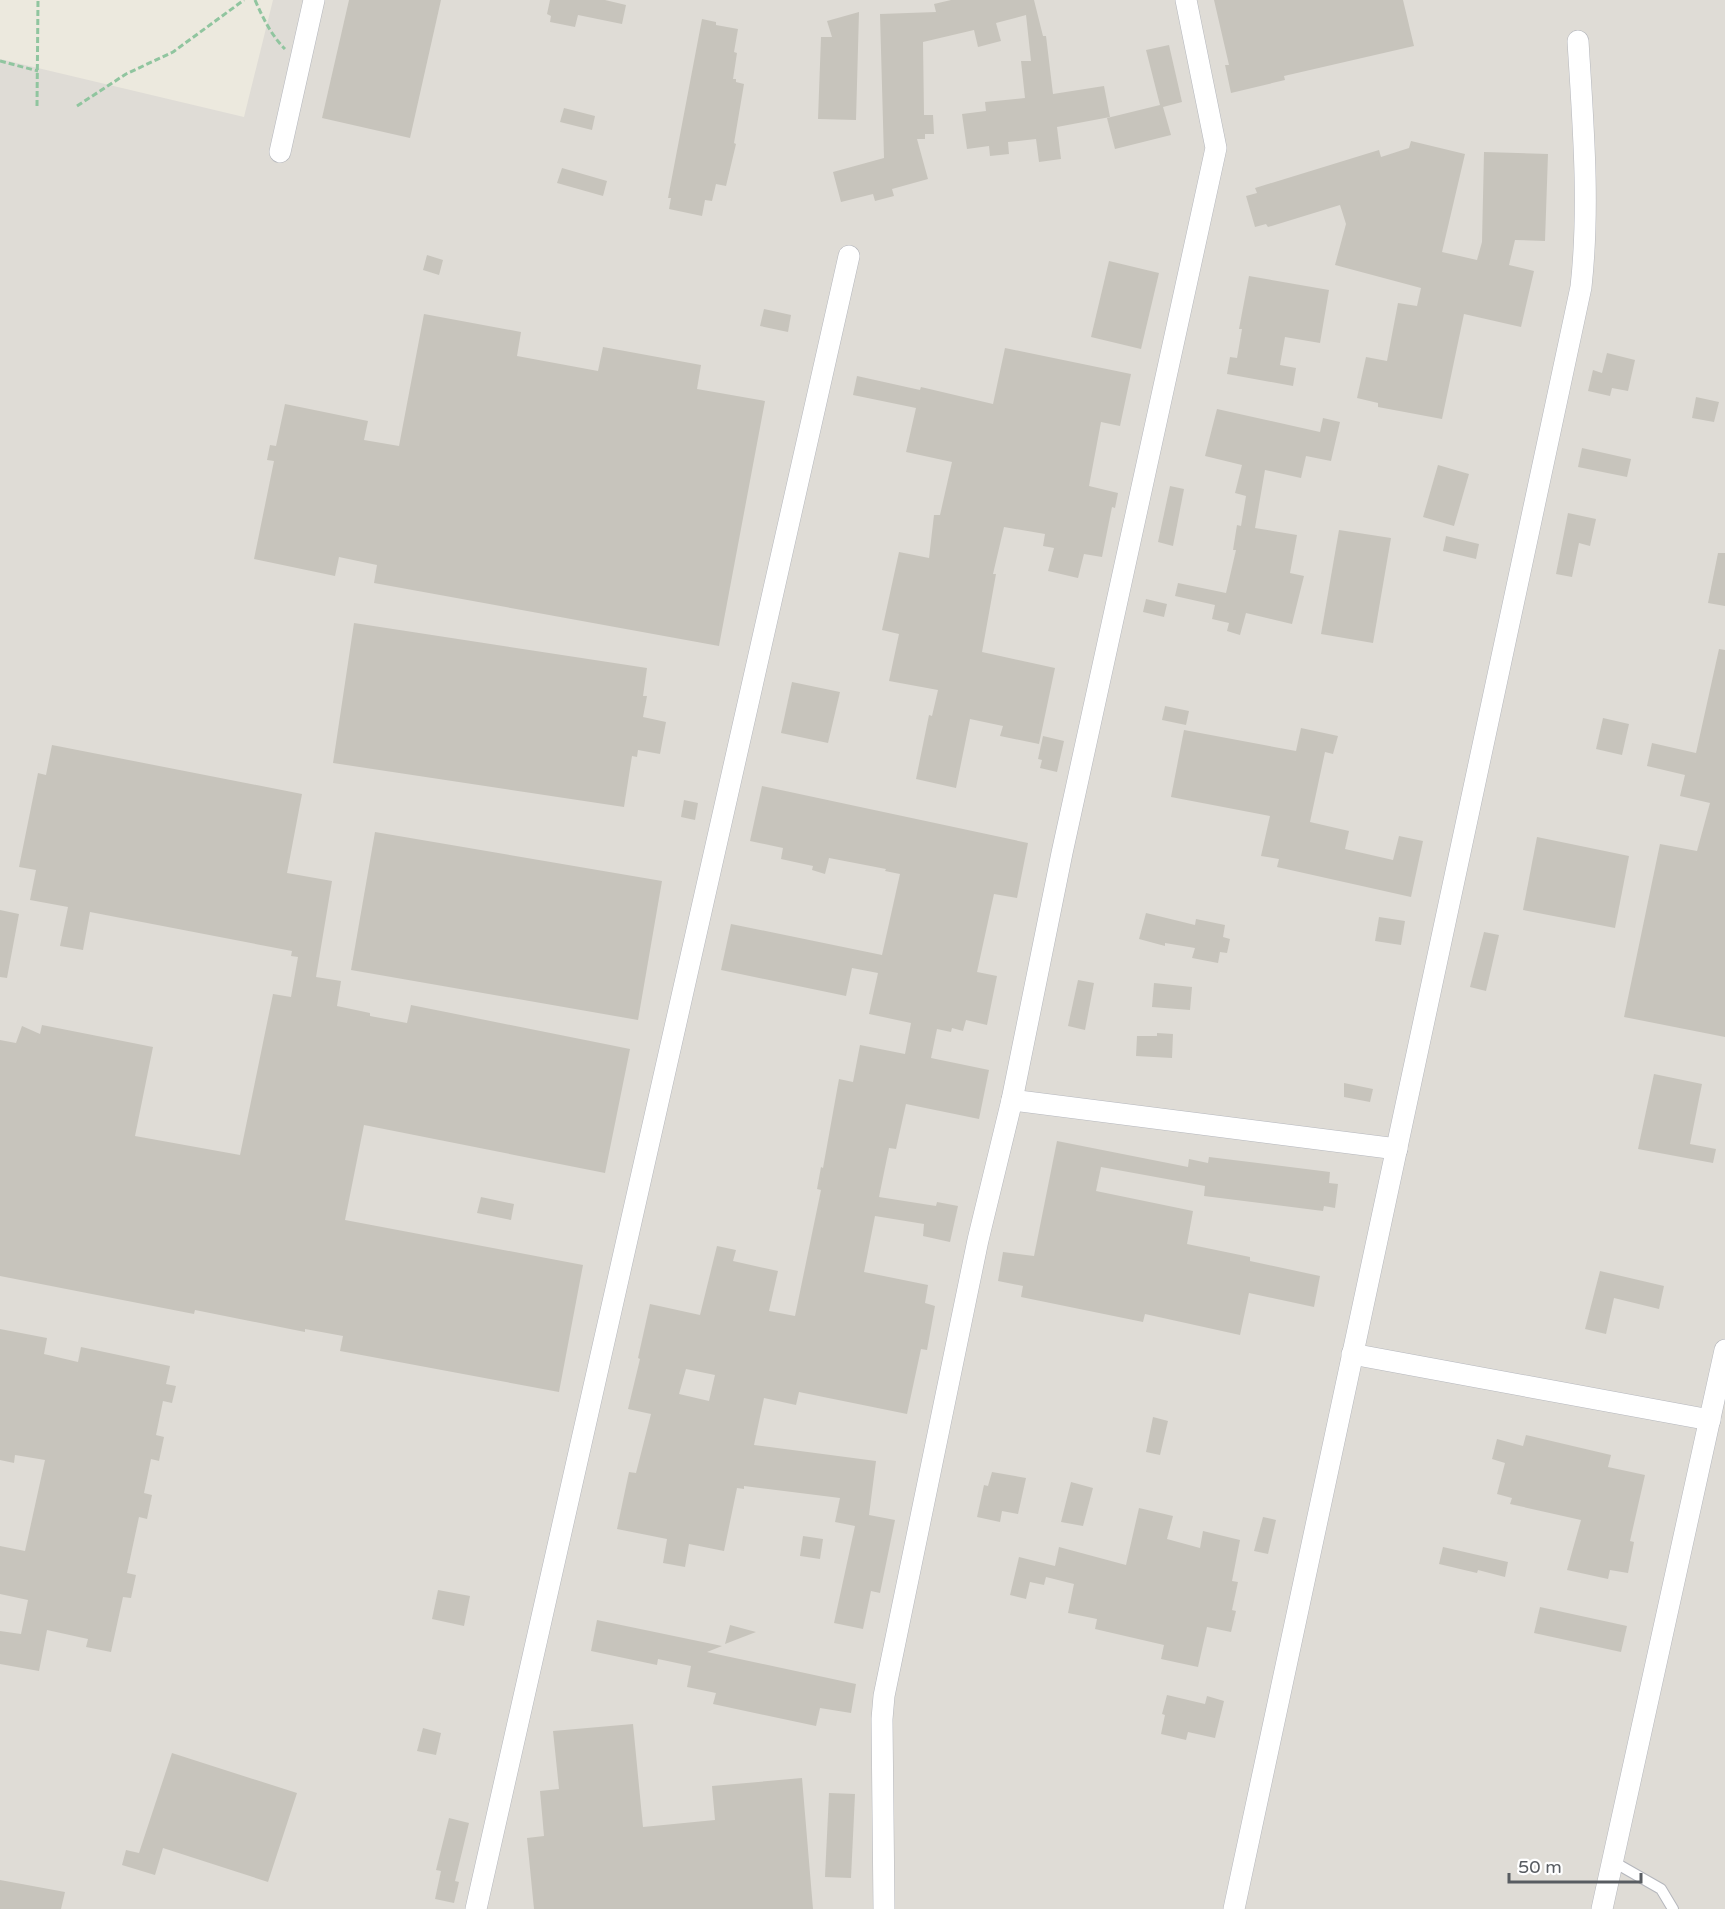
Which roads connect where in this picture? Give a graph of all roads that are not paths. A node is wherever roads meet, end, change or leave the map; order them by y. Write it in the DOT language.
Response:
graph roads {
  1 [pos="314,0"];
  2 [pos="1186,0"];
  3 [pos="1578,41"];
  4 [pos="280,152"];
  5 [pos="849,256"];
  6 [pos="1012,1100"];
  7 [pos="1397,1149"];
  8 [pos="1725,1350"];
  9 [pos="1352,1354"];
  10 [pos="1710,1420"];
  11 [pos="1612,1862"];
  12 [pos="476,1909"];
  13 [pos="884,1909"];
  14 [pos="1234,1909"];
  15 [pos="1602,1909"];
  16 [pos="1674,1909"];
  1 -- 4 [label="street"];
  2 -- 6 [label="street"];
  3 -- 7 [label="street"];
  5 -- 12 [label="street"];
  6 -- 7 [label="street"];
  6 -- 13 [label="street"];
  7 -- 9 [label="street"];
  8 -- 10 [label="street"];
  9 -- 10 [label="street"];
  9 -- 14 [label="street"];
  10 -- 11 [label="street"];
  11 -- 15 [label="street"];
  11 -- 16 [label="lane"];
}
